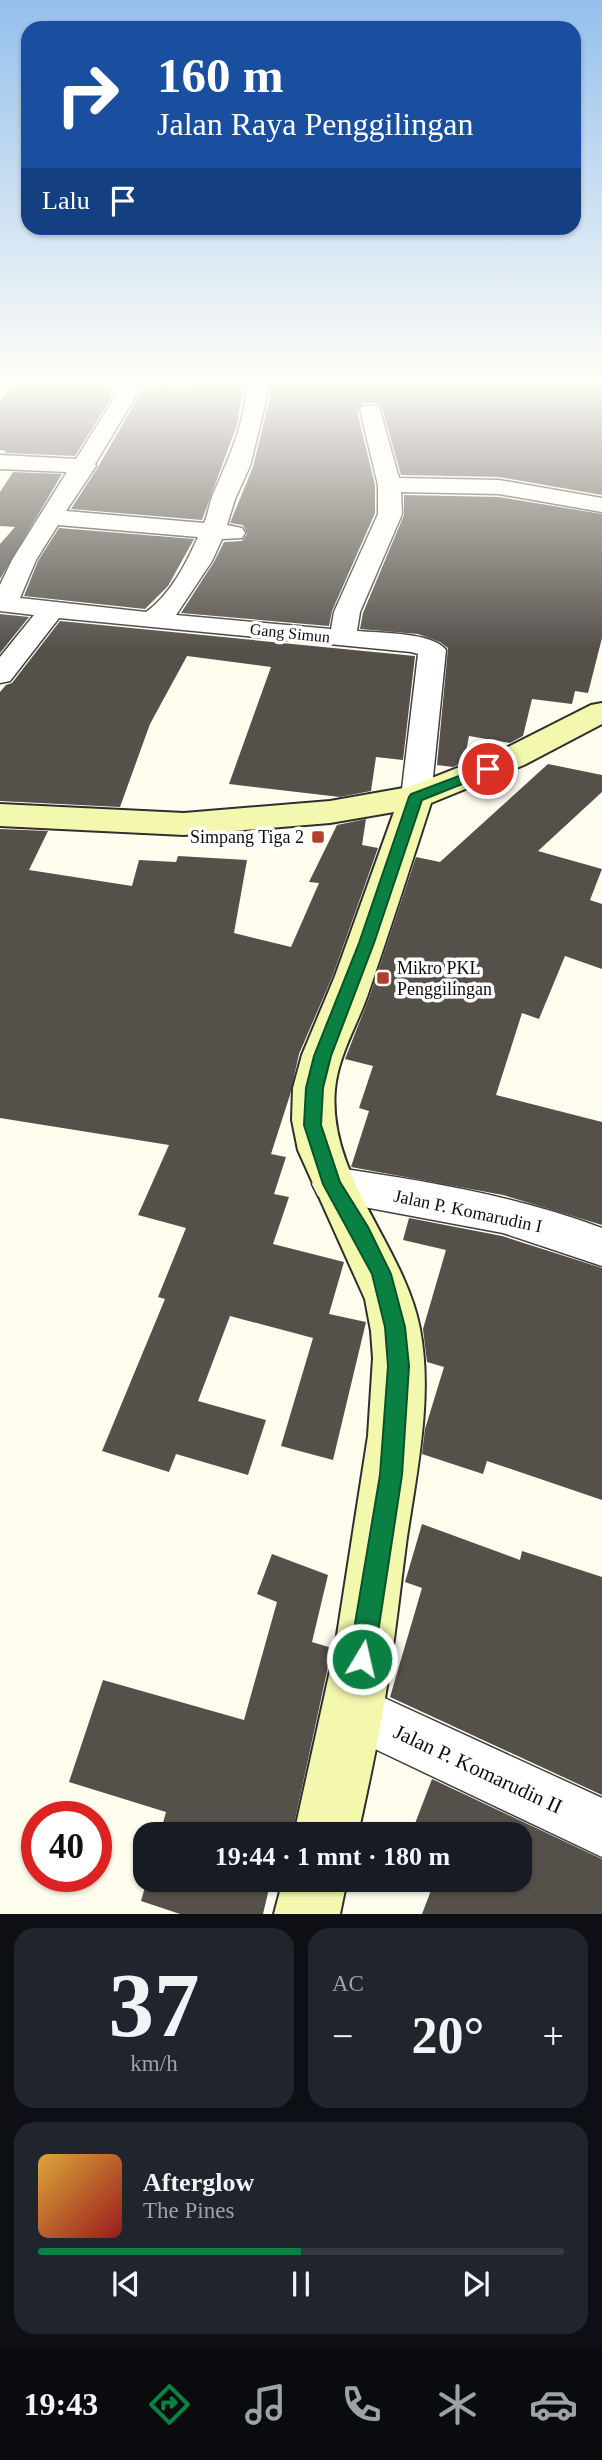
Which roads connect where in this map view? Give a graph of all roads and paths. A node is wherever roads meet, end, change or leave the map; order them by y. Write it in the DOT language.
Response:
graph roads {
  1 [pos="82,470"];
  2 [pos="237,470"];
  3 [pos="385,470"];
  4 [pos="389,485"];
  5 [pos="602,505"];
  6 [pos="52,517"];
  7 [pos="225,532"];
  8 [pos="2,604"];
  9 [pos="52,610"];
  10 [pos="152,620"];
  11 [pos="342,638"];
  12 [pos="0,675"];
  13 [pos="602,712"];
  14 [pos="416,797"];
  15 [pos="0,815"];
  16 [pos="332,1184"];
  17 [pos="602,1247"];
  18 [pos="354,1711"];
  19 [pos="329,1822"];
  20 [pos="602,1828"];
  21 [pos="312,1892"];
  22 [pos="307,1914"];
  1 -- 6 [label="street"];
  2 -- 7 [label="street"];
  3 -- 4 [label="street"];
  4 -- 5 [label="street"];
  4 -- 11 [label="street"];
  6 -- 7 [label="street"];
  6 -- 8 [label="street"];
  7 -- 10 [label="street"];
  8 -- 9 [label="street, Gang Simun"];
  9 -- 10 [label="street, Gang Simun"];
  9 -- 12 [label="street"];
  10 -- 11 [label="street, Gang Simun"];
  11 -- 14 [label="street, Gang Simun"];
  13 -- 14 [label="street"];
  14 -- 15 [label="street"];
  14 -- 16 [label="street"];
  16 -- 17 [label="street, Jalan P. Komarudin I"];
  16 -- 18 [label="street"];
  18 -- 19 [label="street"];
  18 -- 20 [label="street, Jalan P. Komarudin II"];
  21 -- 22 [label="street"];
}
